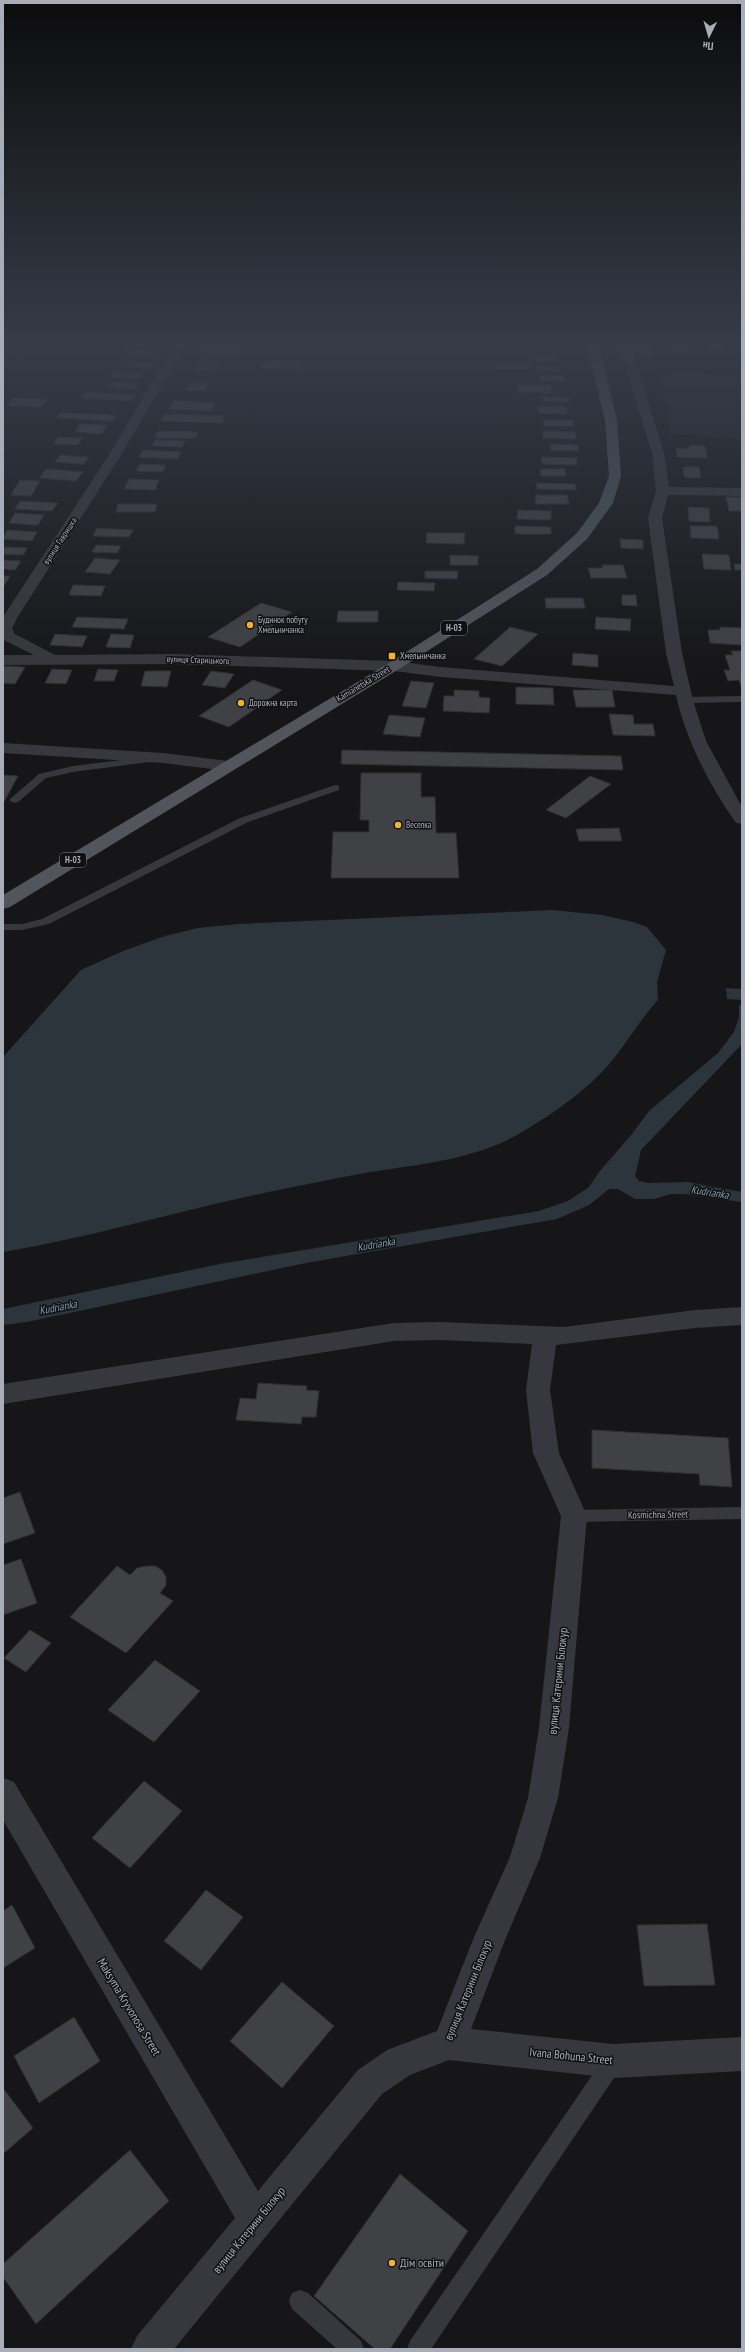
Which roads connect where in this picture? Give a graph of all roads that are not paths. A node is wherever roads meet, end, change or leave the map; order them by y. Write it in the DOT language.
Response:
graph roads {
  1 [pos="116,453"];
  2 [pos="613,453"];
  3 [pos="658,453"];
  4 [pos="663,492"];
  5 [pos="742,492"];
  6 [pos="52,658"];
  7 [pos="3,660"];
  8 [pos="394,666"];
  9 [pos="684,696"];
  10 [pos="742,699"];
  11 [pos="3,748"];
  12 [pos="163,758"];
  13 [pos="228,766"];
  14 [pos="335,788"];
  15 [pos="14,800"];
  16 [pos="742,819"];
  17 [pos="3,903"];
  18 [pos="3,926"];
  19 [pos="742,1316"];
  20 [pos="545,1336"];
  21 [pos="3,1394"];
  22 [pos="742,1513"];
  23 [pos="574,1516"];
  24 [pos="3,1792"];
  25 [pos="449,2043"];
  26 [pos="742,2054"];
  27 [pos="614,2061"];
  28 [pos="256,2221"];
  29 [pos="300,2301"];
  30 [pos="150,2349"];
  31 [pos="353,2349"];
  32 [pos="418,2349"];
  1 -- 6 [label="street, вулиця Гавришка"];
  2 -- 8 [label="main road, Kamianetska Street / Н-03"];
  3 -- 4 [label="street"];
  4 -- 5 [label="street"];
  4 -- 9 [label="street"];
  6 -- 7 [label="street, вулиця Старицького"];
  6 -- 8 [label="street, вулиця Старицького"];
  8 -- 9 [label="street, вулиця Старицького"];
  8 -- 13 [label="main road, Kamianetska Street / Н-03"];
  9 -- 10 [label="lane"];
  9 -- 16 [label="street"];
  11 -- 12 [label="street"];
  12 -- 13 [label="street"];
  12 -- 15 [label="lane"];
  13 -- 17 [label="main road, Kamianetska Street / Н-03"];
  14 -- 18 [label="lane"];
  19 -- 20 [label="street"];
  20 -- 21 [label="street"];
  20 -- 23 [label="street"];
  22 -- 23 [label="lane, Kosmichna Street"];
  23 -- 25 [label="street, вулиця Катерини Білокур"];
  24 -- 28 [label="street, Maksyma Kryvonosa Street"];
  25 -- 27 [label="street, Ivana Bohuna Street"];
  25 -- 28 [label="street, вулиця Катерини Білокур"];
  26 -- 27 [label="street, Ivana Bohuna Street"];
  27 -- 32 [label="lane"];
  28 -- 30 [label="street, вулиця Катерини Білокур"];
  29 -- 31 [label="lane"];
}
